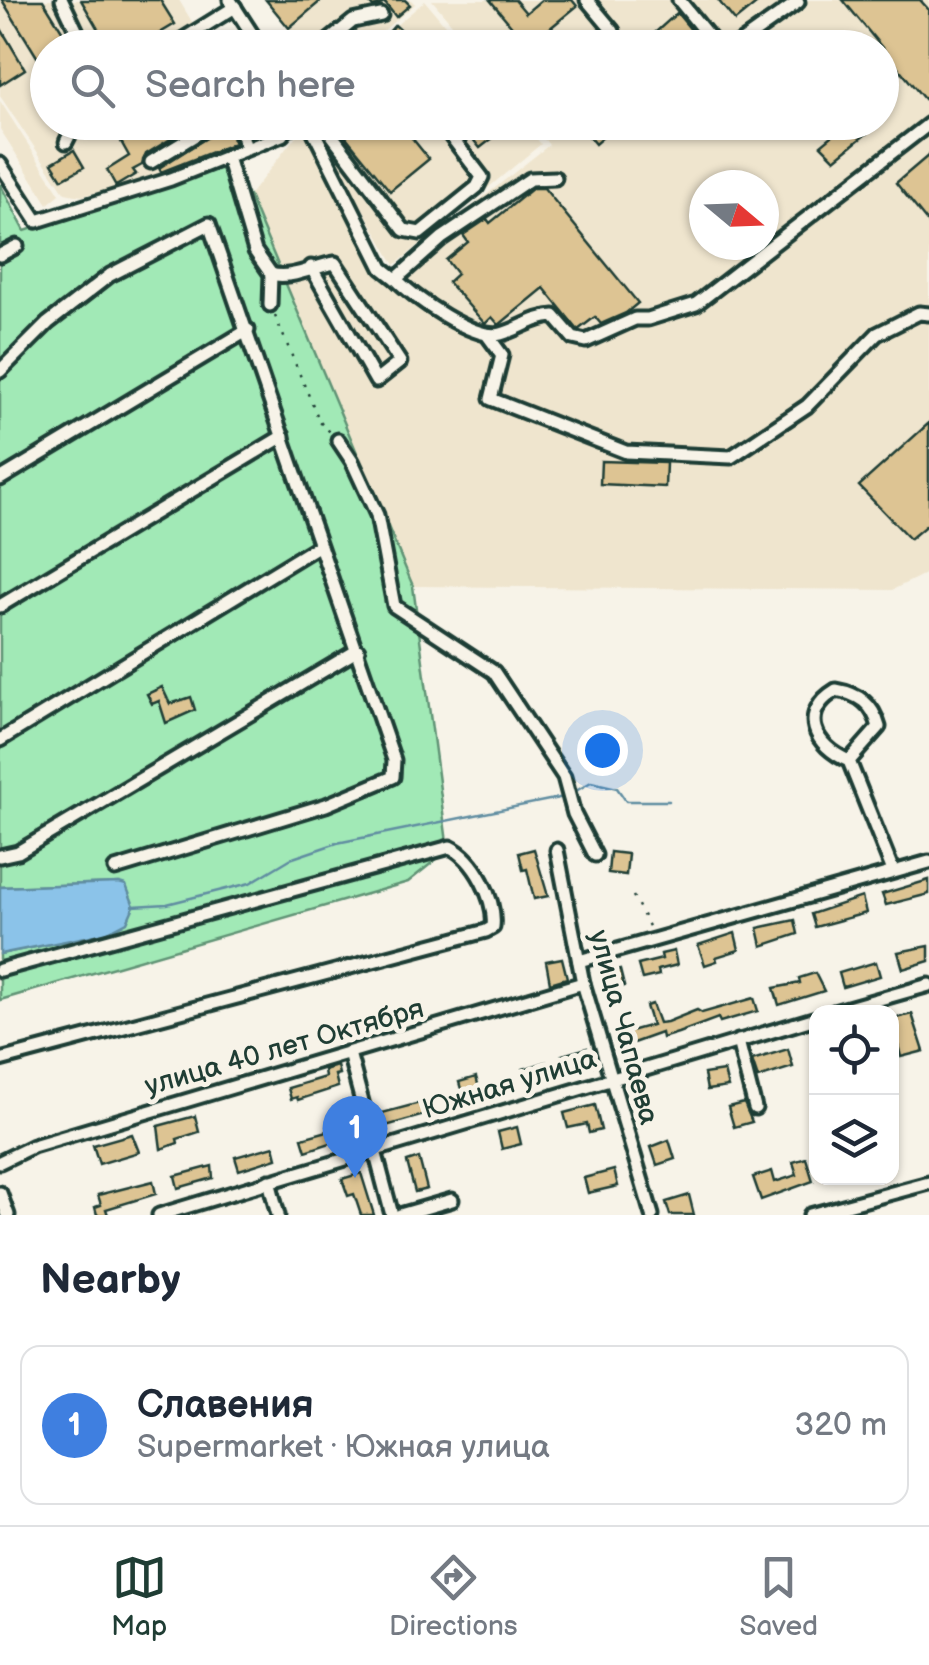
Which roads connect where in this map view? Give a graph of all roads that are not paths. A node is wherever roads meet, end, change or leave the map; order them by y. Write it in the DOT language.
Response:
graph roads {
  1 [pos="62,0"];
  2 [pos="586,0"];
  3 [pos="679,0"];
  4 [pos="798,2"];
  5 [pos="232,4"];
  6 [pos="380,15"];
  7 [pos="76,30"];
  8 [pos="195,30"];
  9 [pos="249,30"];
  10 [pos="342,30"];
  11 [pos="611,30"];
  12 [pos="703,30"];
  13 [pos="759,30"];
  14 [pos="929,124"];
  15 [pos="187,140"];
  16 [pos="244,140"];
  17 [pos="270,140"];
  18 [pos="318,140"];
  19 [pos="336,140"];
  20 [pos="454,140"];
  21 [pos="246,148"];
  22 [pos="227,157"];
  23 [pos="152,162"];
  24 [pos="0,164"];
  25 [pos="555,178"];
  26 [pos="17,246"];
  27 [pos="0,255"];
  28 [pos="311,267"];
  29 [pos="271,274"];
  30 [pos="396,279"];
  31 [pos="270,305"];
  32 [pos="929,314"];
  33 [pos="248,330"];
  34 [pos="488,336"];
  35 [pos="0,371"];
  36 [pos="283,436"];
  37 [pos="338,440"];
  38 [pos="0,479"];
  39 [pos="318,546"];
  40 [pos="0,606"];
  41 [pos="358,650"];
  42 [pos="0,740"];
  43 [pos="849,761"];
  44 [pos="557,850"];
  45 [pos="595,855"];
  46 [pos="0,856"];
  47 [pos="929,862"];
  48 [pos="115,869"];
  49 [pos="893,871"];
  50 [pos="578,961"];
  51 [pos="0,970"];
  52 [pos="583,983"];
  53 [pos="929,985"];
  54 [pos="859,1005"];
  55 [pos="809,1020"];
  56 [pos="738,1041"];
  57 [pos="349,1052"];
  58 [pos="0,1060"];
  59 [pos="610,1078"];
  60 [pos="755,1108"];
  61 [pos="372,1150"];
  62 [pos="0,1162"];
  63 [pos="268,1181"];
  64 [pos="929,1182"];
  65 [pos="0,1193"];
  66 [pos="452,1200"];
  67 [pos="162,1214"];
  68 [pos="8,1215"];
  69 [pos="278,1215"];
  70 [pos="392,1215"];
  71 [pos="400,1215"];
  72 [pos="652,1215"];
  73 [pos="810,1215"];
  1 -- 7 [label="street"];
  2 -- 11 [label="street"];
  3 -- 12 [label="street"];
  4 -- 13 [label="street"];
  5 -- 8 [label="street"];
  5 -- 9 [label="street"];
  6 -- 10 [label="street"];
  14 -- 34 [label="street"];
  15 -- 23 [label="street"];
  16 -- 21 [label="street"];
  17 -- 21 [label="street"];
  18 -- 30 [label="street"];
  19 -- 20 [label="street"];
  21 -- 22 [label="street"];
  22 -- 24 [label="street"];
  22 -- 29 [label="street"];
  25 -- 30 [label="street"];
  26 -- 27 [label="street"];
  28 -- 28 [label="street"];
  28 -- 29 [label="street"];
  29 -- 31 [label="street"];
  30 -- 34 [label="street"];
  32 -- 34 [label="street"];
  33 -- 35 [label="street"];
  33 -- 36 [label="street"];
  33 -- 38 [label="street"];
  36 -- 39 [label="street"];
  36 -- 40 [label="street"];
  37 -- 45 [label="street"];
  39 -- 41 [label="street"];
  39 -- 42 [label="street"];
  41 -- 46 [label="street"];
  41 -- 48 [label="street"];
  43 -- 43 [label="street"];
  43 -- 49 [label="street"];
  44 -- 50 [label="street, улица Чапаева"];
  47 -- 49 [label="street"];
  49 -- 50 [label="street"];
  50 -- 52 [label="street, улица Чапаева"];
  51 -- 58 [label="street"];
  52 -- 57 [label="street, улица 40 лет Октября"];
  52 -- 59 [label="street, улица Чапаева"];
  53 -- 54 [label="street"];
  55 -- 56 [label="street, Южная улица"];
  56 -- 59 [label="street, Южная улица"];
  56 -- 60 [label="street"];
  57 -- 61 [label="street"];
  57 -- 62 [label="street, улица 40 лет Октября"];
  59 -- 61 [label="street, Южная улица"];
  59 -- 72 [label="street, улица Чапаева"];
  61 -- 63 [label="street, Южная улица"];
  61 -- 70 [label="street"];
  63 -- 67 [label="street, Южная улица"];
  63 -- 69 [label="street"];
  64 -- 73 [label="street"];
  65 -- 68 [label="street"];
  66 -- 71 [label="street"];
}
